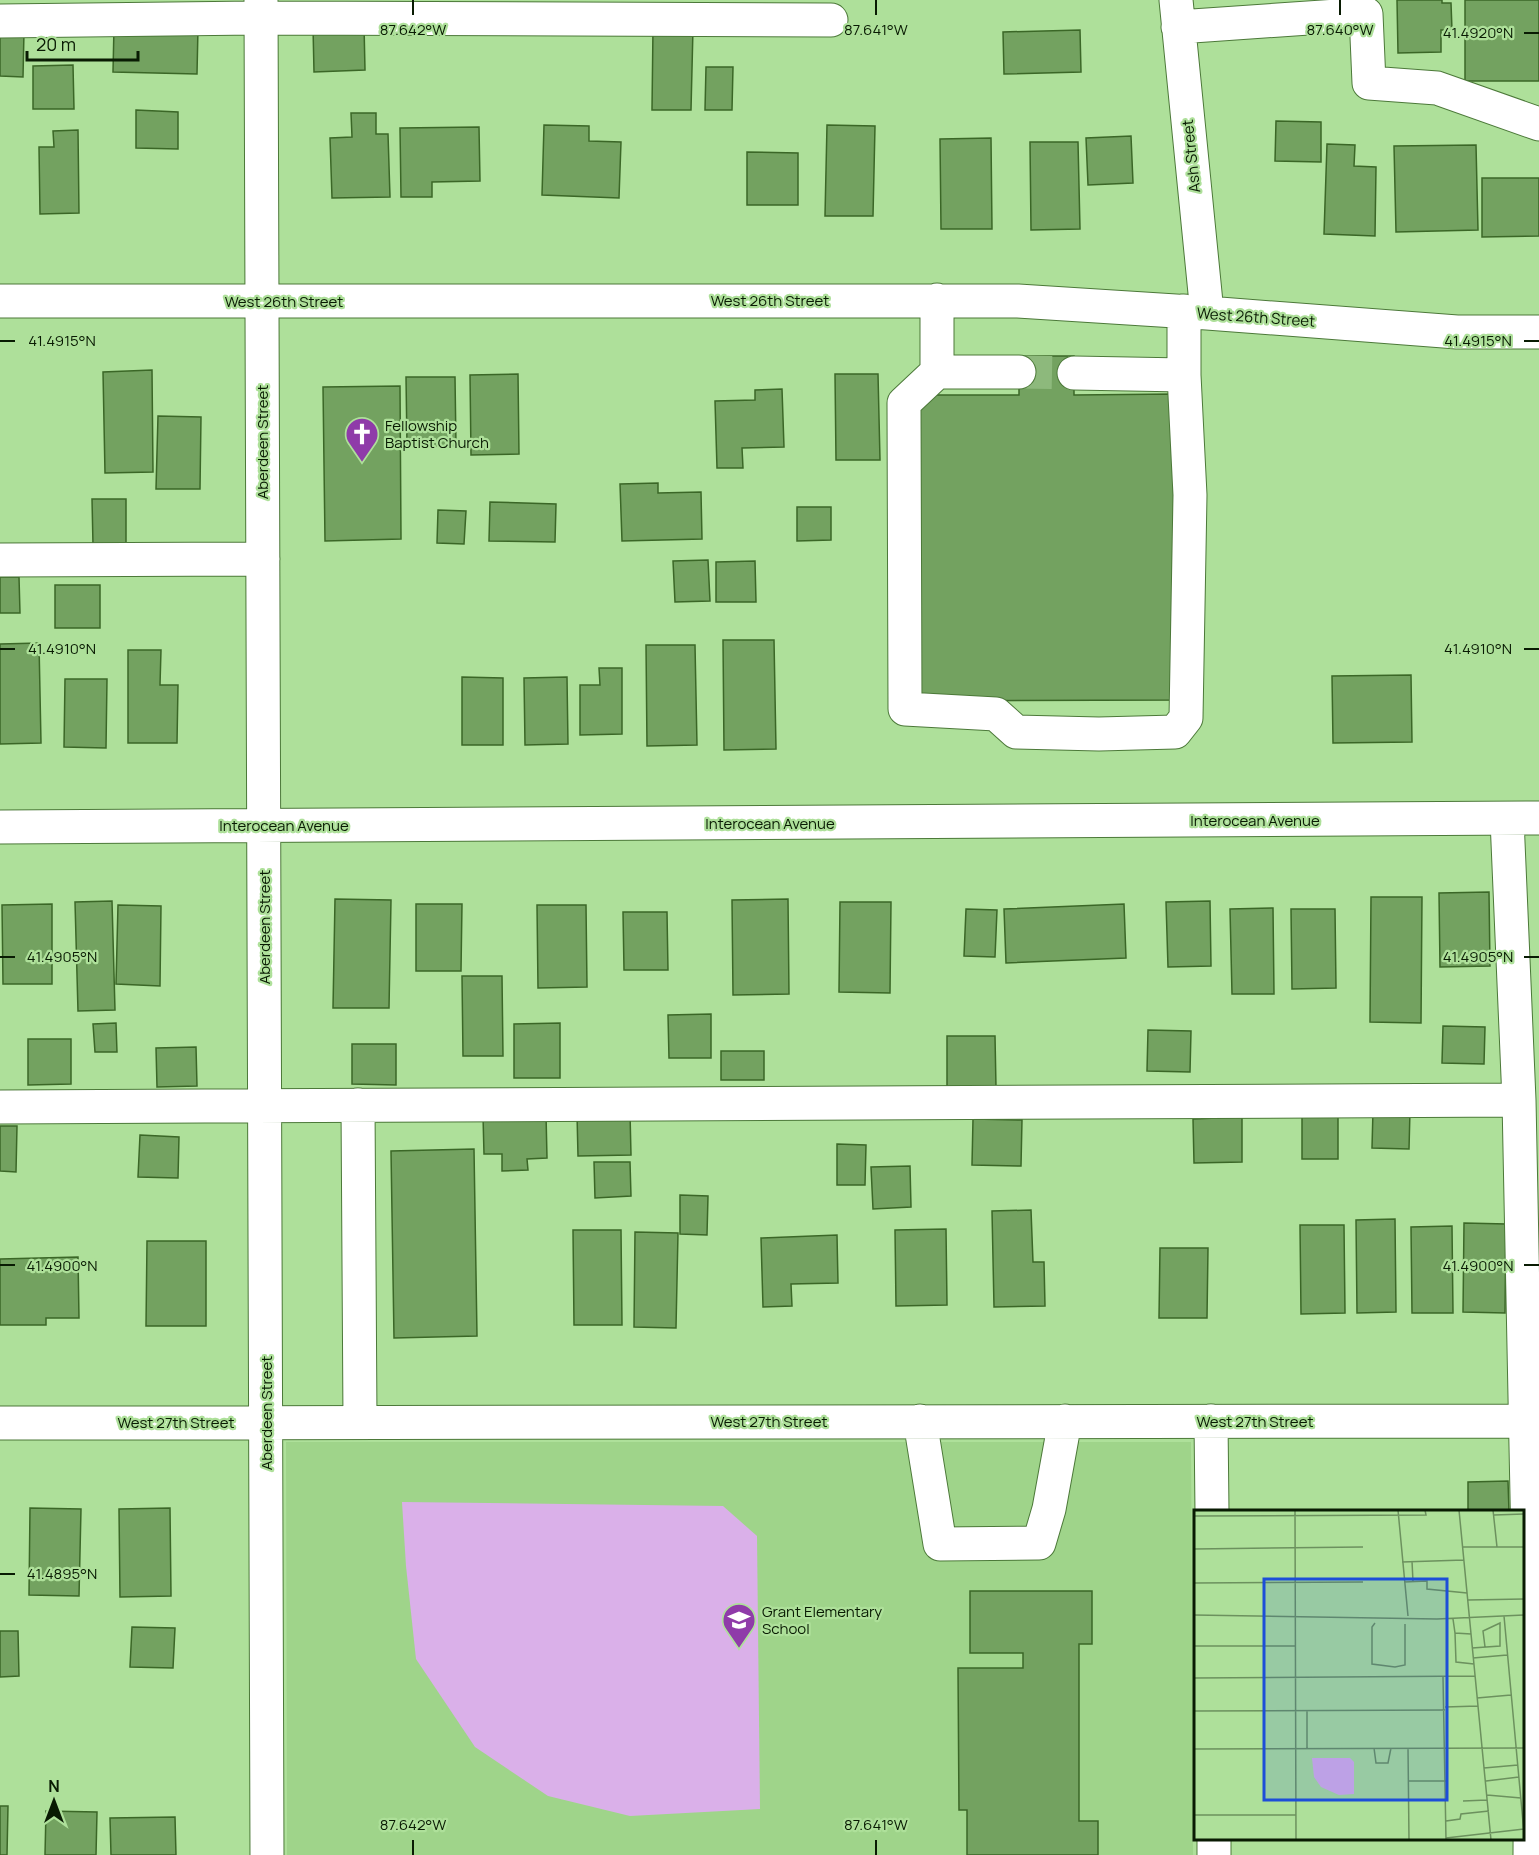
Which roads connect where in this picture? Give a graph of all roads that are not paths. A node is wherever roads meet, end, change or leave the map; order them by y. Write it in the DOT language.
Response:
graph roads {
  1 [pos="261,9"];
  2 [pos="1255,10"];
  3 [pos="1177,13"];
  4 [pos="831,20"];
  5 [pos="0,21"];
  6 [pos="1539,124"];
  7 [pos="937,300"];
  8 [pos="0,301"];
  9 [pos="262,301"];
  10 [pos="1195,312"];
  11 [pos="1539,332"];
  12 [pos="937,372"];
  13 [pos="1019,372"];
  14 [pos="1074,373"];
  15 [pos="1184,375"];
  16 [pos="263,559"];
  17 [pos="0,560"];
  18 [pos="1539,818"];
  19 [pos="1507,819"];
  20 [pos="264,825"];
  21 [pos="0,827"];
  22 [pos="1525,1081"];
  23 [pos="358,1105"];
  24 [pos="265,1106"];
  25 [pos="0,1107"];
  26 [pos="266,1421"];
  27 [pos="360,1421"];
  28 [pos="920,1421"];
  29 [pos="1065,1421"];
  30 [pos="1211,1421"];
  31 [pos="1531,1421"];
  32 [pos="0,1423"];
  33 [pos="1212,1510"];
  34 [pos="1527,1693"];
  35 [pos="267,1855"];
  36 [pos="1530,1855"];
  1 -- 4 [label="street"];
  1 -- 5 [label="street"];
  1 -- 9 [label="street, Aberdeen Street"];
  2 -- 3 [label="street"];
  2 -- 6 [label="street"];
  3 -- 10 [label="street, Ash Street"];
  7 -- 9 [label="street, West 26th Street"];
  7 -- 10 [label="street, West 26th Street"];
  7 -- 12 [label="street"];
  8 -- 9 [label="street, West 26th Street"];
  9 -- 16 [label="street, Aberdeen Street"];
  10 -- 11 [label="street, West 26th Street"];
  10 -- 15 [label="street, Ash Street"];
  12 -- 13 [label="street"];
  12 -- 15 [label="street, Ash Street"];
  14 -- 15 [label="street"];
  16 -- 17 [label="street"];
  16 -- 20 [label="street, Aberdeen Street"];
  18 -- 19 [label="street, Interocean Avenue"];
  19 -- 20 [label="street, Interocean Avenue"];
  19 -- 22 [label="street"];
  20 -- 21 [label="street, Interocean Avenue"];
  20 -- 24 [label="street, Aberdeen Street"];
  22 -- 23 [label="street"];
  22 -- 31 [label="street"];
  23 -- 24 [label="street"];
  23 -- 27 [label="street"];
  24 -- 25 [label="street"];
  24 -- 26 [label="street, Aberdeen Street"];
  26 -- 27 [label="street, West 27th Street"];
  26 -- 32 [label="street, West 27th Street"];
  26 -- 35 [label="street, Aberdeen Street"];
  27 -- 28 [label="street, West 27th Street"];
  28 -- 29 [label="street, West 27th Street"];
  28 -- 29 [label="street"];
  29 -- 30 [label="street, West 27th Street"];
  30 -- 31 [label="street, West 27th Street"];
  30 -- 33 [label="street"];
  31 -- 34 [label="street"];
  34 -- 36 [label="street"];
}
